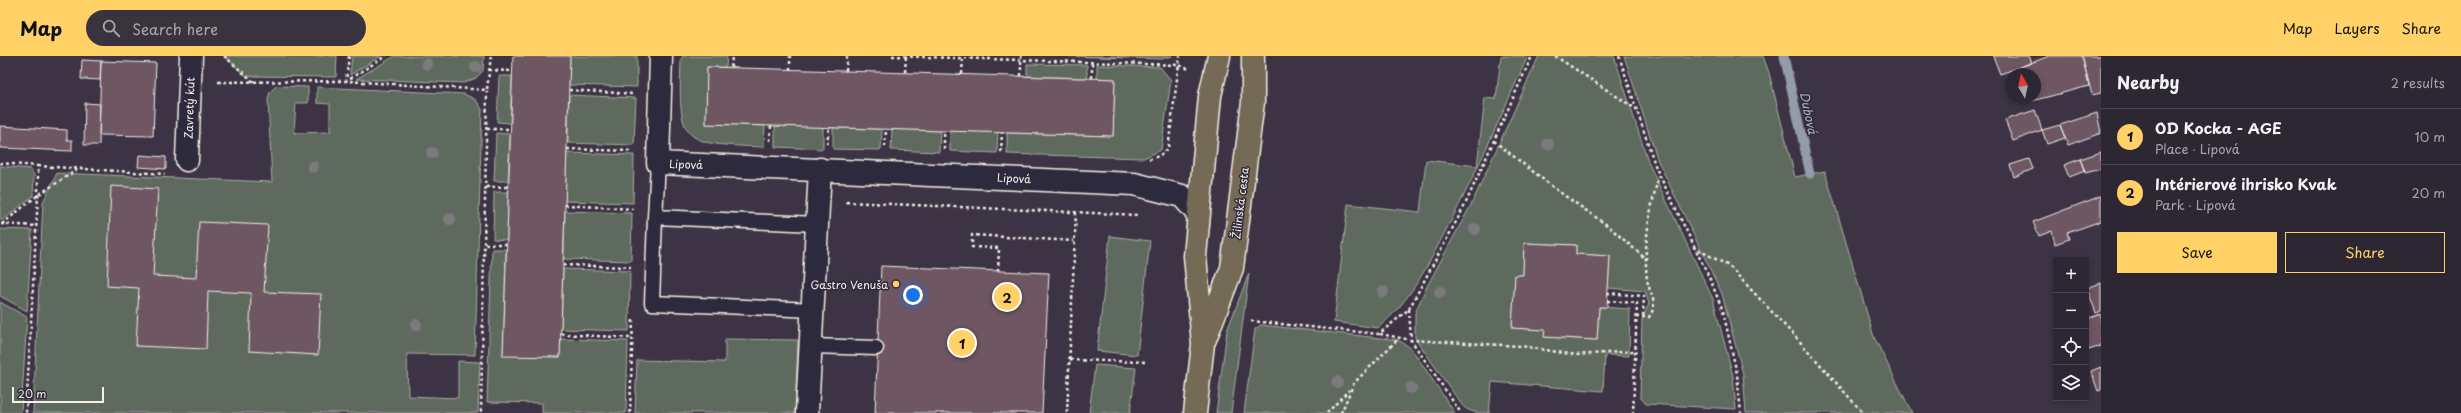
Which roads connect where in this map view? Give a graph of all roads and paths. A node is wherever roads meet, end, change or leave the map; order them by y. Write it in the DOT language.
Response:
graph roads {
  1 [pos="190,56"];
  2 [pos="224,56"];
  3 [pos="349,56"];
  4 [pos="386,56"];
  5 [pos="491,56"];
  6 [pos="662,56"];
  7 [pos="732,56"];
  8 [pos="790,56"];
  9 [pos="847,56"];
  10 [pos="892,56"];
  11 [pos="906,56"];
  12 [pos="1180,56"];
  13 [pos="1219,56"];
  14 [pos="1253,56"];
  15 [pos="1532,56"];
  16 [pos="1555,56"];
  17 [pos="1619,56"];
  18 [pos="963,57"];
  19 [pos="1021,57"];
  20 [pos="1092,61"];
  21 [pos="1179,65"];
  22 [pos="731,68"];
  23 [pos="489,70"];
  24 [pos="790,70"];
  25 [pos="846,70"];
  26 [pos="1191,70"];
  27 [pos="512,71"];
  28 [pos="905,72"];
  29 [pos="962,74"];
  30 [pos="1021,76"];
  31 [pos="1092,78"];
  32 [pos="190,81"];
  33 [pos="346,82"];
  34 [pos="255,83"];
  35 [pos="487,90"];
  36 [pos="569,90"];
  37 [pos="634,94"];
  38 [pos="1636,109"];
  39 [pos="771,126"];
  40 [pos="828,128"];
  41 [pos="487,129"];
  42 [pos="510,129"];
  43 [pos="886,129"];
  44 [pos="944,131"];
  45 [pos="1002,133"];
  46 [pos="1494,140"];
  47 [pos="770,144"];
  48 [pos="827,146"];
  49 [pos="567,149"];
  50 [pos="632,152"];
  51 [pos="884,153"];
  52 [pos="944,155"];
  53 [pos="1001,156"];
  54 [pos="187,160"];
  55 [pos="1147,160"];
  56 [pos="0,163"];
  57 [pos="658,163"];
  58 [pos="38,166"];
  59 [pos="79,169"];
  60 [pos="820,169"];
  61 [pos="1659,175"];
  62 [pos="1078,181"];
  63 [pos="486,187"];
  64 [pos="508,187"];
  65 [pos="38,195"];
  66 [pos="818,200"];
  67 [pos="565,205"];
  68 [pos="637,210"];
  69 [pos="1076,212"];
  70 [pos="1198,214"];
  71 [pos="1147,215"];
  72 [pos="655,217"];
  73 [pos="1,224"];
  74 [pos="817,224"];
  75 [pos="37,226"];
  76 [pos="1074,241"];
  77 [pos="485,244"];
  78 [pos="506,244"];
  79 [pos="1693,247"];
  80 [pos="1647,260"];
  81 [pos="564,265"];
  82 [pos="635,267"];
  83 [pos="998,271"];
  84 [pos="1607,293"];
  85 [pos="1607,301"];
  86 [pos="1409,309"];
  87 [pos="813,310"];
  88 [pos="1636,317"];
  89 [pos="1643,317"];
  90 [pos="1250,321"];
  91 [pos="561,334"];
  92 [pos="1379,334"];
  93 [pos="632,338"];
  94 [pos="1399,338"];
  95 [pos="1411,340"];
  96 [pos="1203,344"];
  97 [pos="811,346"];
  98 [pos="876,348"];
  99 [pos="1635,352"];
  100 [pos="1070,360"];
  101 [pos="1146,362"];
  102 [pos="1351,388"];
  103 [pos="26,413"];
  104 [pos="481,413"];
  105 [pos="807,413"];
  106 [pos="1067,413"];
  107 [pos="1195,413"];
  108 [pos="1327,413"];
  109 [pos="1341,413"];
  110 [pos="1461,413"];
  111 [pos="1633,413"];
  112 [pos="1741,413"];
  113 [pos="1863,413"];
  1 -- 32 [label="street, Zavretý kút"];
  2 -- 34 [label="path"];
  3 -- 33 [label="path"];
  4 -- 33 [label="path"];
  5 -- 23 [label="path"];
  6 -- 57 [label="street, Lipová"];
  7 -- 22 [label="path"];
  8 -- 24 [label="path"];
  9 -- 25 [label="path"];
  10 -- 11 [label="path"];
  11 -- 18 [label="path"];
  11 -- 28 [label="path"];
  12 -- 21 [label="path"];
  13 -- 70 [label="main road, Žilinská cesta"];
  14 -- 96 [label="main road, Žilinská cesta"];
  15 -- 46 [label="path"];
  16 -- 38 [label="path"];
  17 -- 38 [label="path"];
  18 -- 19 [label="path"];
  18 -- 29 [label="path"];
  19 -- 20 [label="path"];
  19 -- 30 [label="path"];
  20 -- 21 [label="path"];
  20 -- 31 [label="path"];
  21 -- 26 [label="path"];
  21 -- 55 [label="path"];
  23 -- 27 [label="path"];
  23 -- 35 [label="path"];
  32 -- 34 [label="path"];
  32 -- 54 [label="street, Zavretý kút"];
  33 -- 34 [label="path"];
  33 -- 35 [label="path"];
  35 -- 41 [label="path"];
  36 -- 37 [label="path"];
  38 -- 61 [label="path"];
  39 -- 47 [label="path"];
  40 -- 48 [label="path"];
  41 -- 42 [label="path"];
  41 -- 63 [label="path"];
  43 -- 51 [label="path"];
  44 -- 52 [label="path"];
  45 -- 53 [label="path"];
  46 -- 80 [label="path"];
  46 -- 86 [label="path"];
  49 -- 50 [label="path"];
  54 -- 59 [label="path"];
  56 -- 58 [label="path"];
  57 -- 60 [label="street, Lipová"];
  57 -- 72 [label="lane"];
  58 -- 59 [label="path"];
  58 -- 65 [label="path"];
  59 -- 65 [label="path"];
  60 -- 62 [label="street, Lipová"];
  60 -- 66 [label="street"];
  61 -- 79 [label="path"];
  61 -- 80 [label="path"];
  62 -- 69 [label="path"];
  62 -- 70 [label="street, Lipová"];
  63 -- 64 [label="path"];
  63 -- 77 [label="path"];
  65 -- 73 [label="path"];
  65 -- 75 [label="path"];
  66 -- 69 [label="path"];
  66 -- 74 [label="street"];
  67 -- 68 [label="path"];
  69 -- 71 [label="path"];
  69 -- 76 [label="path"];
  70 -- 96 [label="main road, Žilinská cesta"];
  72 -- 74 [label="lane"];
  72 -- 87 [label="lane"];
  73 -- 75 [label="path"];
  74 -- 87 [label="street"];
  75 -- 103 [label="path"];
  76 -- 83 [label="path"];
  76 -- 100 [label="path"];
  77 -- 78 [label="path"];
  77 -- 104 [label="path"];
  79 -- 112 [label="path"];
  79 -- 113 [label="path"];
  80 -- 89 [label="path"];
  81 -- 82 [label="path"];
  84 -- 89 [label="path"];
  85 -- 88 [label="path"];
  86 -- 92 [label="path"];
  86 -- 95 [label="path"];
  87 -- 97 [label="street"];
  88 -- 89 [label="path"];
  88 -- 99 [label="path"];
  90 -- 92 [label="path"];
  91 -- 93 [label="path"];
  92 -- 94 [label="path"];
  94 -- 95 [label="path"];
  94 -- 102 [label="path"];
  95 -- 99 [label="path"];
  95 -- 110 [label="path"];
  96 -- 107 [label="main road, Žilinská cesta"];
  97 -- 98 [label="lane"];
  97 -- 105 [label="street"];
  99 -- 111 [label="path"];
  100 -- 101 [label="path"];
  100 -- 106 [label="path"];
  102 -- 108 [label="path"];
  102 -- 109 [label="path"];
}
